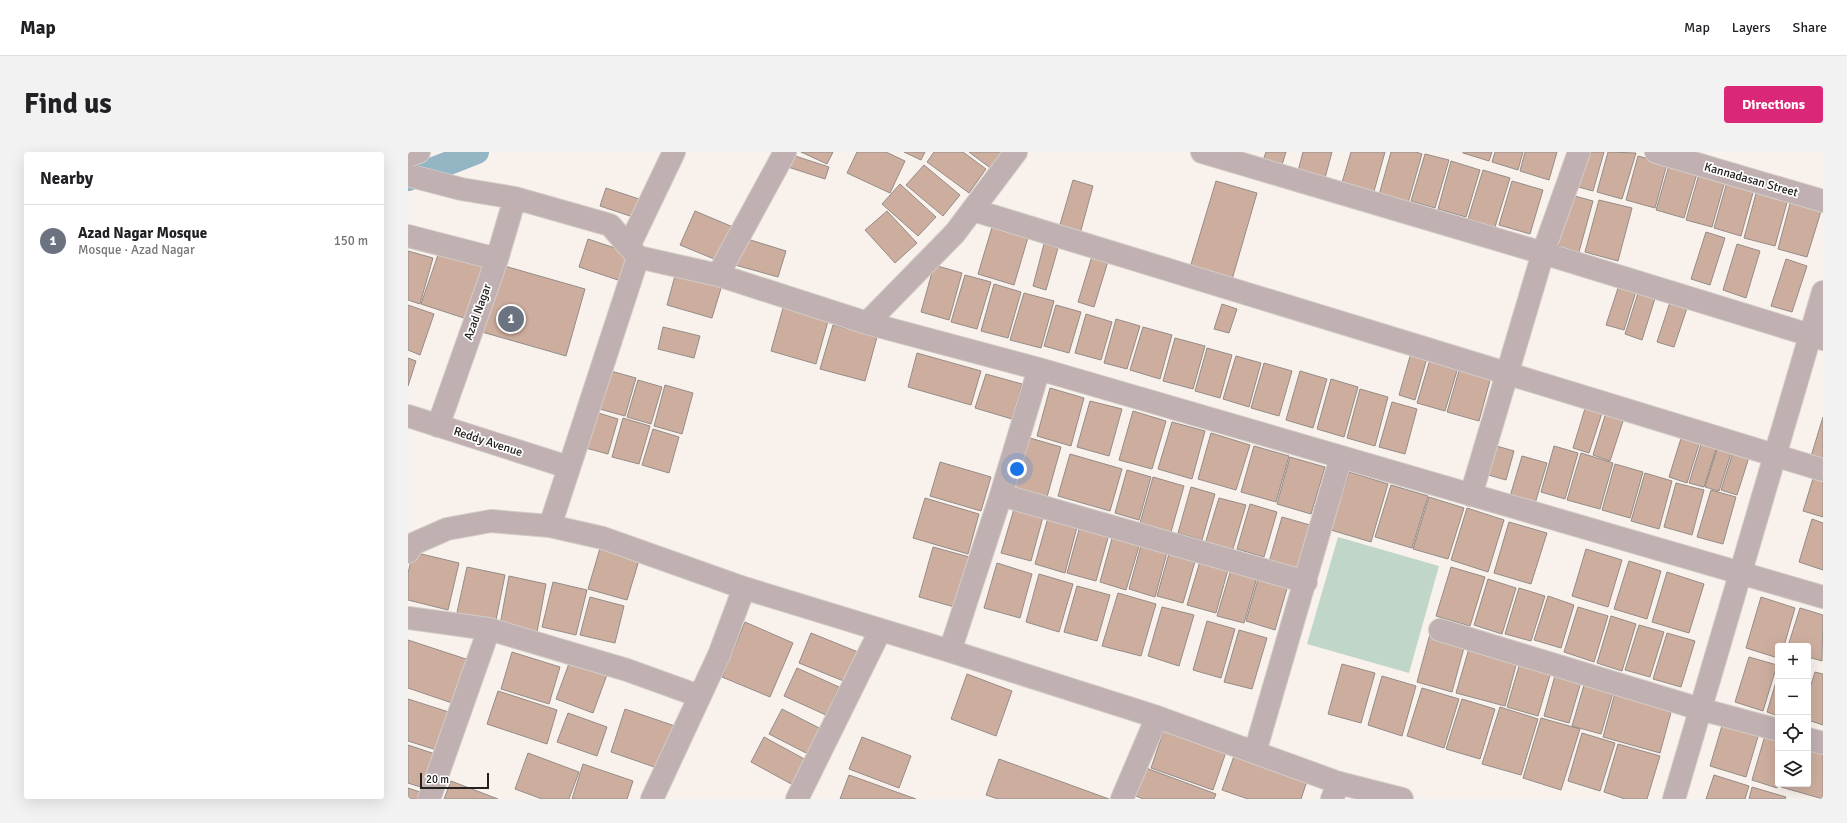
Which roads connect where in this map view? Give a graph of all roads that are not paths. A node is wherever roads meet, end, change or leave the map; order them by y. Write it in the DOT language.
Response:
graph roads {
  1 [pos="419,152"];
  2 [pos="674,152"];
  3 [pos="785,152"];
  4 [pos="1016,152"];
  5 [pos="1202,152"];
  6 [pos="1579,152"];
  7 [pos="1656,152"];
  8 [pos="408,156"];
  9 [pos="1709,160"];
  10 [pos="408,174"];
  11 [pos="515,198"];
  12 [pos="1823,201"];
  13 [pos="972,210"];
  14 [pos="408,236"];
  15 [pos="633,251"];
  16 [pos="1543,253"];
  17 [pos="497,259"];
  18 [pos="718,275"];
  19 [pos="1823,292"];
  20 [pos="868,323"];
  21 [pos="1816,337"];
  22 [pos="1039,369"];
  23 [pos="1506,374"];
  24 [pos="408,416"];
  25 [pos="438,426"];
  26 [pos="1341,457"];
  27 [pos="1775,457"];
  28 [pos="568,467"];
  29 [pos="1823,470"];
  30 [pos="1001,495"];
  31 [pos="1471,495"];
  32 [pos="550,526"];
  33 [pos="408,552"];
  34 [pos="1741,574"];
  35 [pos="1306,582"];
  36 [pos="744,588"];
  37 [pos="1823,597"];
  38 [pos="408,618"];
  39 [pos="489,628"];
  40 [pos="1440,630"];
  41 [pos="880,631"];
  42 [pos="950,651"];
  43 [pos="699,696"];
  44 [pos="1700,709"];
  45 [pos="1157,717"];
  46 [pos="1775,729"];
  47 [pos="1811,740"];
  48 [pos="1823,743"];
  49 [pos="1255,752"];
  50 [pos="1336,791"];
  51 [pos="429,799"];
  52 [pos="652,799"];
  53 [pos="797,799"];
  54 [pos="1122,799"];
  55 [pos="1402,799"];
  56 [pos="1674,799"];
  1 -- 8 [label="street"];
  2 -- 15 [label="street"];
  3 -- 18 [label="street"];
  4 -- 13 [label="street"];
  5 -- 16 [label="street"];
  6 -- 16 [label="street"];
  7 -- 9 [label="street, Kannadasan Street"];
  9 -- 12 [label="street, Kannadasan Street"];
  10 -- 11 [label="street"];
  11 -- 15 [label="street"];
  11 -- 17 [label="street, Azad Nagar"];
  13 -- 20 [label="street"];
  13 -- 23 [label="street"];
  14 -- 17 [label="street"];
  15 -- 18 [label="street"];
  15 -- 28 [label="street"];
  16 -- 21 [label="street"];
  16 -- 23 [label="street"];
  17 -- 25 [label="street, Azad Nagar"];
  18 -- 20 [label="street"];
  19 -- 21 [label="street"];
  20 -- 22 [label="street"];
  21 -- 27 [label="street"];
  22 -- 26 [label="street"];
  22 -- 30 [label="street"];
  23 -- 27 [label="street"];
  23 -- 31 [label="street"];
  24 -- 25 [label="street, Reddy Avenue"];
  25 -- 28 [label="street, Reddy Avenue"];
  26 -- 31 [label="street"];
  26 -- 35 [label="street"];
  27 -- 29 [label="street"];
  27 -- 34 [label="street"];
  28 -- 32 [label="street"];
  30 -- 35 [label="street"];
  30 -- 42 [label="street"];
  31 -- 34 [label="street"];
  32 -- 33 [label="street"];
  32 -- 36 [label="street"];
  34 -- 37 [label="street"];
  34 -- 44 [label="street"];
  35 -- 49 [label="street"];
  36 -- 41 [label="street"];
  36 -- 43 [label="street"];
  38 -- 39 [label="street"];
  39 -- 43 [label="street"];
  39 -- 51 [label="street"];
  40 -- 44 [label="street"];
  41 -- 42 [label="street"];
  41 -- 53 [label="street"];
  42 -- 45 [label="street"];
  43 -- 52 [label="street"];
  44 -- 46 [label="street"];
  44 -- 56 [label="street"];
  45 -- 49 [label="street"];
  45 -- 54 [label="street"];
  47 -- 48 [label="street"];
  49 -- 50 [label="street"];
  50 -- 55 [label="street"];
}
